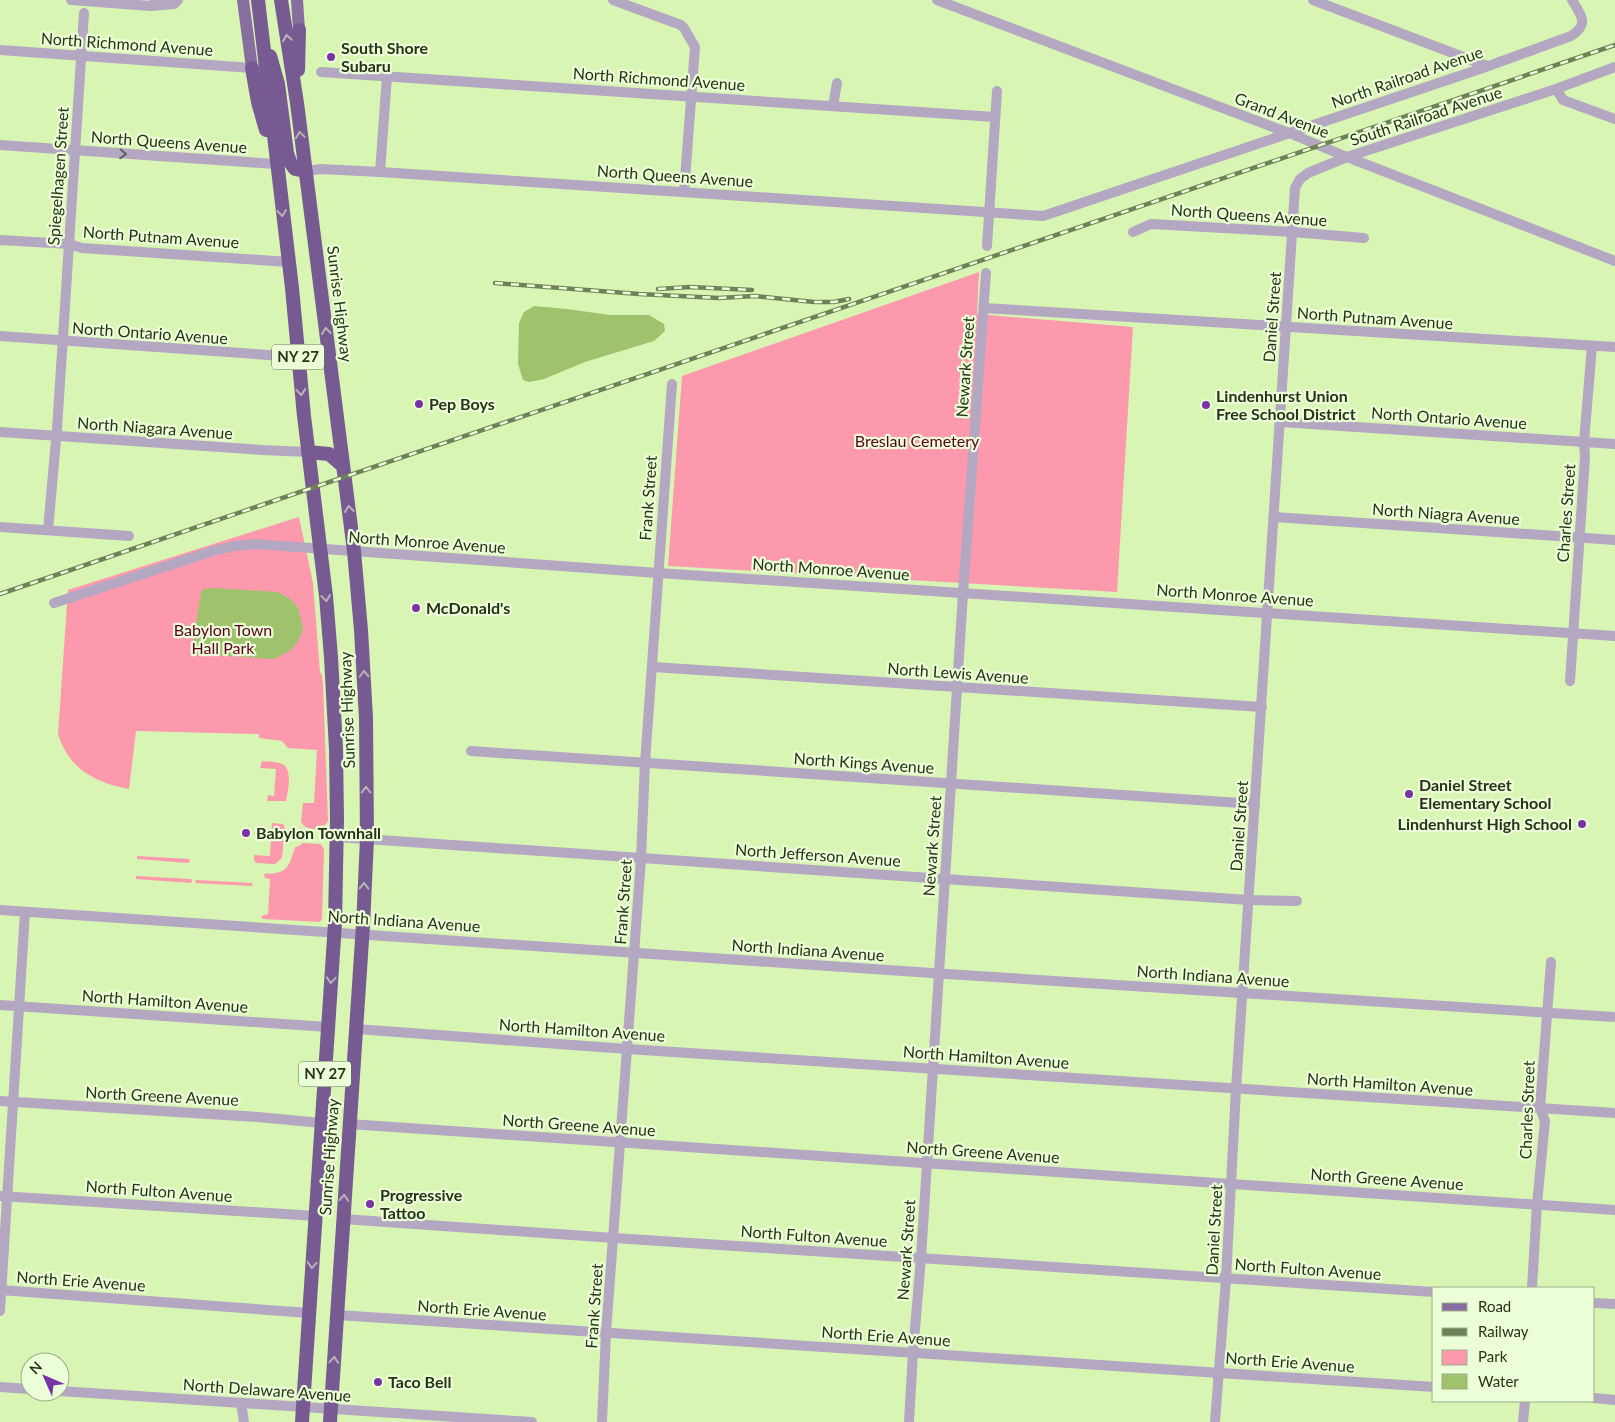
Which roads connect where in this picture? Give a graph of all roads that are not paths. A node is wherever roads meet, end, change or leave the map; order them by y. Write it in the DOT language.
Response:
graph roads {
  1 [pos="71,0"];
  2 [pos="178,0"];
  3 [pos="243,0"];
  4 [pos="258,0"];
  5 [pos="281,0"];
  6 [pos="297,0"];
  7 [pos="613,0"];
  8 [pos="937,0"];
  9 [pos="1313,0"];
  10 [pos="1572,0"];
  11 [pos="154,3"];
  12 [pos="84,13"];
  13 [pos="260,24"];
  14 [pos="299,30"];
  15 [pos="0,50"];
  16 [pos="82,56"];
  17 [pos="1487,66"];
  18 [pos="1615,67"];
  19 [pos="252,68"];
  20 [pos="321,72"];
  21 [pos="387,76"];
  22 [pos="837,83"];
  23 [pos="1556,89"];
  24 [pos="997,91"];
  25 [pos="691,96"];
  26 [pos="297,103"];
  27 [pos="833,106"];
  28 [pos="994,117"];
  29 [pos="1615,119"];
  30 [pos="1289,133"];
  31 [pos="0,145"];
  32 [pos="75,151"];
  33 [pos="1347,157"];
  34 [pos="276,164"];
  35 [pos="305,171"];
  36 [pos="380,172"];
  37 [pos="684,192"];
  38 [pos="989,212"];
  39 [pos="1043,216"];
  40 [pos="1134,232"];
  41 [pos="1292,232"];
  42 [pos="1364,238"];
  43 [pos="0,240"];
  44 [pos="69,244"];
  45 [pos="987,246"];
  46 [pos="1615,261"];
  47 [pos="289,262"];
  48 [pos="986,273"];
  49 [pos="984,308"];
  50 [pos="1286,327"];
  51 [pos="0,336"];
  52 [pos="63,341"];
  53 [pos="1592,346"];
  54 [pos="1615,347"];
  55 [pos="298,357"];
  56 [pos="672,384"];
  57 [pos="1281,422"];
  58 [pos="0,432"];
  59 [pos="56,436"];
  60 [pos="1584,442"];
  61 [pos="1615,444"];
  62 [pos="308,452"];
  63 [pos="343,466"];
  64 [pos="1274,517"];
  65 [pos="0,527"];
  66 [pos="48,530"];
  67 [pos="129,536"];
  68 [pos="1579,538"];
  69 [pos="1615,540"];
  70 [pos="320,550"];
  71 [pos="354,552"];
  72 [pos="658,573"];
  73 [pos="963,593"];
  74 [pos="54,603"];
  75 [pos="1267,612"];
  76 [pos="1574,634"];
  77 [pos="1615,636"];
  78 [pos="653,667"];
  79 [pos="1570,681"];
  80 [pos="958,688"];
  81 [pos="1262,707"];
  82 [pos="471,752"];
  83 [pos="645,763"];
  84 [pos="952,783"];
  85 [pos="1255,804"];
  86 [pos="337,837"];
  87 [pos="366,839"];
  88 [pos="641,859"];
  89 [pos="945,878"];
  90 [pos="1248,900"];
  91 [pos="1297,901"];
  92 [pos="0,910"];
  93 [pos="25,912"];
  94 [pos="335,932"];
  95 [pos="362,934"];
  96 [pos="634,952"];
  97 [pos="1551,962"];
  98 [pos="939,974"];
  99 [pos="1243,993"];
  100 [pos="0,1005"];
  101 [pos="19,1006"];
  102 [pos="1547,1013"];
  103 [pos="1615,1017"];
  104 [pos="328,1027"];
  105 [pos="356,1029"];
  106 [pos="627,1049"];
  107 [pos="933,1068"];
  108 [pos="1236,1089"];
  109 [pos="0,1101"];
  110 [pos="13,1102"];
  111 [pos="1540,1108"];
  112 [pos="1615,1113"];
  113 [pos="322,1123"];
  114 [pos="349,1124"];
  115 [pos="621,1143"];
  116 [pos="927,1163"];
  117 [pos="1231,1184"];
  118 [pos="4,1196"];
  119 [pos="1537,1204"];
  120 [pos="1615,1210"];
  121 [pos="316,1216"];
  122 [pos="343,1219"];
  123 [pos="614,1238"];
  124 [pos="921,1258"];
  125 [pos="1226,1279"];
  126 [pos="1532,1287"];
  127 [pos="1,1290"];
  128 [pos="1432,1292"];
  129 [pos="1595,1303"];
  130 [pos="1615,1304"];
  131 [pos="0,1311"];
  132 [pos="309,1313"];
  133 [pos="337,1315"];
  134 [pos="606,1333"];
  135 [pos="913,1352"];
  136 [pos="1218,1372"];
  137 [pos="0,1387"];
  138 [pos="1432,1387"];
  139 [pos="20,1388"];
  140 [pos="70,1392"];
  141 [pos="1595,1398"];
  142 [pos="1615,1400"];
  143 [pos="1525,1402"];
  144 [pos="241,1403"];
  145 [pos="304,1407"];
  146 [pos="330,1415"];
  147 [pos="244,1422"];
  148 [pos="302,1422"];
  149 [pos="532,1422"];
  150 [pos="602,1422"];
  151 [pos="909,1422"];
  152 [pos="1215,1422"];
  153 [pos="1523,1422"];
  1 -- 11 [label="street"];
  2 -- 11 [label="street"];
  3 -- 19 [label="main road"];
  4 -- 13 [label="highway, Sunrise Highway / NY 27"];
  26 -- 5 [label="highway, Sunrise Highway / NY 27, one-way"];
  6 -- 14 [label="main road"];
  7 -- 25 [label="street"];
  8 -- 30 [label="street, Grand Avenue"];
  9 -- 17 [label="street"];
  10 -- 17 [label="street, North Railroad Avenue"];
  12 -- 16 [label="street, Spiegelhagen Street"];
  13 -- 34 [label="highway, Sunrise Highway / NY 27"];
  13 -- 35 [label="highway"];
  14 -- 26 [label="highway"];
  15 -- 16 [label="street, North Richmond Avenue"];
  16 -- 19 [label="street, North Richmond Avenue"];
  16 -- 32 [label="street, Spiegelhagen Street"];
  17 -- 30 [label="street, North Railroad Avenue"];
  18 -- 23 [label="street, South Railroad Avenue"];
  19 -- 34 [label="highway"];
  20 -- 21 [label="street, North Richmond Avenue"];
  21 -- 25 [label="street, North Richmond Avenue"];
  21 -- 36 [label="street"];
  22 -- 27 [label="street"];
  23 -- 29 [label="street"];
  23 -- 33 [label="street, South Railroad Avenue"];
  24 -- 28 [label="street"];
  25 -- 27 [label="street, North Richmond Avenue"];
  25 -- 37 [label="street"];
  35 -- 26 [label="highway, Sunrise Highway / NY 27, one-way"];
  27 -- 28 [label="street, North Richmond Avenue"];
  28 -- 38 [label="street"];
  30 -- 33 [label="street, Grand Avenue"];
  30 -- 39 [label="street, North Railroad Avenue"];
  31 -- 32 [label="street, North Queens Avenue"];
  32 -- 34 [label="street, North Queens Avenue, one-way"];
  32 -- 44 [label="street, Spiegelhagen Street"];
  33 -- 41 [label="street, South Railroad Avenue"];
  33 -- 46 [label="street, Grand Avenue"];
  34 -- 47 [label="highway, Sunrise Highway / NY 27, one-way"];
  35 -- 36 [label="street, North Queens Avenue"];
  63 -- 35 [label="highway, Sunrise Highway / NY 27, one-way"];
  36 -- 37 [label="street, North Queens Avenue"];
  37 -- 38 [label="street, North Queens Avenue"];
  38 -- 39 [label="street, North Queens Avenue"];
  38 -- 45 [label="street"];
  40 -- 41 [label="street, North Queens Avenue"];
  41 -- 42 [label="street, North Queens Avenue"];
  41 -- 50 [label="street, Daniel Street"];
  43 -- 44 [label="street, North Putnam Avenue"];
  44 -- 47 [label="street, North Putnam Avenue"];
  44 -- 52 [label="street, Spiegelhagen Street"];
  47 -- 55 [label="highway, Sunrise Highway / NY 27"];
  48 -- 49 [label="street, Newark Street"];
  49 -- 50 [label="street, North Putnam Avenue"];
  49 -- 73 [label="street, Newark Street"];
  50 -- 53 [label="street, North Putnam Avenue"];
  50 -- 57 [label="street, Daniel Street"];
  51 -- 52 [label="street, North Ontario Avenue"];
  52 -- 55 [label="street, North Ontario Avenue"];
  52 -- 59 [label="street, Spiegelhagen Street"];
  53 -- 54 [label="street, North Putnam Avenue"];
  53 -- 60 [label="street, Charles Street"];
  55 -- 62 [label="highway, Sunrise Highway / NY 27, one-way"];
  56 -- 72 [label="street, Frank Street"];
  57 -- 60 [label="street, North Ontario Avenue"];
  57 -- 64 [label="street, Daniel Street"];
  58 -- 59 [label="street, North Niagara Avenue"];
  59 -- 62 [label="street, North Niagara Avenue"];
  59 -- 66 [label="street"];
  60 -- 61 [label="street, North Ontario Avenue"];
  60 -- 68 [label="street, Charles Street"];
  62 -- 63 [label="highway"];
  62 -- 70 [label="highway, Sunrise Highway / NY 27"];
  71 -- 63 [label="highway, Sunrise Highway / NY 27, one-way"];
  64 -- 68 [label="street, North Niagra Avenue"];
  64 -- 75 [label="street, Daniel Street"];
  65 -- 66 [label="street"];
  66 -- 67 [label="street"];
  68 -- 69 [label="street, North Niagra Avenue"];
  68 -- 76 [label="street, Charles Street"];
  70 -- 71 [label="street, North Monroe Avenue"];
  70 -- 74 [label="street, North Monroe Avenue"];
  70 -- 86 [label="highway, Sunrise Highway / NY 27, one-way"];
  71 -- 72 [label="street, North Monroe Avenue"];
  87 -- 71 [label="highway, Sunrise Highway / NY 27, one-way"];
  72 -- 73 [label="street, North Monroe Avenue"];
  72 -- 78 [label="street, Frank Street"];
  73 -- 75 [label="street, North Monroe Avenue"];
  73 -- 80 [label="street, Newark Street"];
  75 -- 76 [label="street, North Monroe Avenue"];
  75 -- 81 [label="street, Daniel Street"];
  76 -- 77 [label="street, North Monroe Avenue"];
  76 -- 79 [label="street, Charles Street"];
  78 -- 80 [label="street, North Lewis Avenue"];
  78 -- 83 [label="street, Frank Street"];
  80 -- 81 [label="street, North Lewis Avenue"];
  80 -- 84 [label="street, Newark Street"];
  81 -- 85 [label="street, Daniel Street"];
  82 -- 83 [label="street, North Kings Avenue"];
  83 -- 84 [label="street, North Kings Avenue"];
  83 -- 88 [label="street, Frank Street"];
  84 -- 85 [label="street, North Kings Avenue"];
  84 -- 89 [label="street, Newark Street"];
  85 -- 90 [label="street, Daniel Street"];
  86 -- 87 [label="street, North Jefferson Avenue"];
  86 -- 94 [label="highway, Sunrise Highway / NY 27"];
  87 -- 88 [label="street, North Jefferson Avenue"];
  95 -- 87 [label="highway, Sunrise Highway / NY 27, one-way"];
  88 -- 89 [label="street, North Jefferson Avenue"];
  88 -- 96 [label="street, Frank Street"];
  89 -- 90 [label="street, North Jefferson Avenue"];
  89 -- 98 [label="street, Newark Street"];
  90 -- 91 [label="street, North Jefferson Avenue"];
  90 -- 99 [label="street, Daniel Street"];
  92 -- 93 [label="street, North Indiana Avenue"];
  93 -- 94 [label="street, North Indiana Avenue"];
  93 -- 101 [label="street"];
  94 -- 95 [label="street, North Indiana Avenue"];
  94 -- 104 [label="highway, Sunrise Highway / NY 27, one-way"];
  95 -- 96 [label="street, North Indiana Avenue"];
  95 -- 105 [label="highway, Sunrise Highway / NY 27"];
  96 -- 98 [label="street, North Indiana Avenue"];
  96 -- 106 [label="street, Frank Street"];
  97 -- 102 [label="street, Charles Street"];
  98 -- 99 [label="street, North Indiana Avenue"];
  98 -- 107 [label="street, Newark Street"];
  99 -- 102 [label="street, North Indiana Avenue"];
  99 -- 108 [label="street, Daniel Street"];
  100 -- 101 [label="street, North Hamilton Avenue"];
  101 -- 104 [label="street, North Hamilton Avenue"];
  101 -- 110 [label="street"];
  102 -- 103 [label="street, North Indiana Avenue"];
  102 -- 111 [label="street, Charles Street"];
  104 -- 113 [label="highway, Sunrise Highway / NY 27"];
  105 -- 106 [label="street, North Hamilton Avenue"];
  105 -- 114 [label="highway, Sunrise Highway / NY 27"];
  106 -- 107 [label="street, North Hamilton Avenue"];
  106 -- 115 [label="street, Frank Street"];
  107 -- 108 [label="street, North Hamilton Avenue"];
  107 -- 116 [label="street, Newark Street"];
  108 -- 111 [label="street, North Hamilton Avenue"];
  108 -- 117 [label="street, Daniel Street"];
  109 -- 110 [label="street, North Greene Avenue"];
  110 -- 113 [label="street, North Greene Avenue"];
  110 -- 118 [label="street"];
  111 -- 112 [label="street, North Hamilton Avenue"];
  111 -- 119 [label="street, Charles Street"];
  113 -- 121 [label="highway, Sunrise Highway / NY 27"];
  114 -- 115 [label="street, North Greene Avenue"];
  122 -- 114 [label="highway, Sunrise Highway / NY 27, one-way"];
  115 -- 116 [label="street, North Greene Avenue"];
  115 -- 123 [label="street, Frank Street"];
  116 -- 117 [label="street, North Greene Avenue"];
  116 -- 124 [label="street, Newark Street"];
  117 -- 119 [label="street, North Greene Avenue"];
  117 -- 125 [label="street, Daniel Street"];
  118 -- 121 [label="street, North Fulton Avenue"];
  118 -- 127 [label="street"];
  119 -- 120 [label="street, North Greene Avenue"];
  119 -- 126 [label="street, Charles Street"];
  121 -- 132 [label="highway, Sunrise Highway / NY 27, one-way"];
  122 -- 123 [label="street, North Fulton Avenue"];
  122 -- 133 [label="highway, Sunrise Highway / NY 27"];
  123 -- 124 [label="street, North Fulton Avenue"];
  123 -- 134 [label="street, Frank Street"];
  124 -- 125 [label="street, North Fulton Avenue"];
  124 -- 135 [label="street, Newark Street"];
  125 -- 128 [label="street, North Fulton Avenue"];
  125 -- 136 [label="street, Daniel Street"];
  127 -- 131 [label="street"];
  127 -- 132 [label="street, North Erie Avenue"];
  129 -- 130 [label="street"];
  132 -- 145 [label="highway, Sunrise Highway / NY 27"];
  133 -- 134 [label="street, North Erie Avenue"];
  146 -- 133 [label="highway, Sunrise Highway / NY 27, one-way"];
  134 -- 135 [label="street, North Erie Avenue"];
  134 -- 150 [label="street, Frank Street"];
  135 -- 136 [label="street, North Erie Avenue"];
  135 -- 151 [label="street, Newark Street"];
  136 -- 138 [label="street, North Erie Avenue"];
  136 -- 152 [label="street, Daniel Street"];
  137 -- 139 [label="street"];
  140 -- 144 [label="street, North Delaware Avenue"];
  141 -- 142 [label="street"];
  143 -- 153 [label="street"];
  144 -- 145 [label="street, North Delaware Avenue"];
  144 -- 147 [label="street"];
  145 -- 146 [label="street, North Delaware Avenue"];
  145 -- 148 [label="highway, Sunrise Highway / NY 27"];
  146 -- 149 [label="street, North Delaware Avenue"];
}
